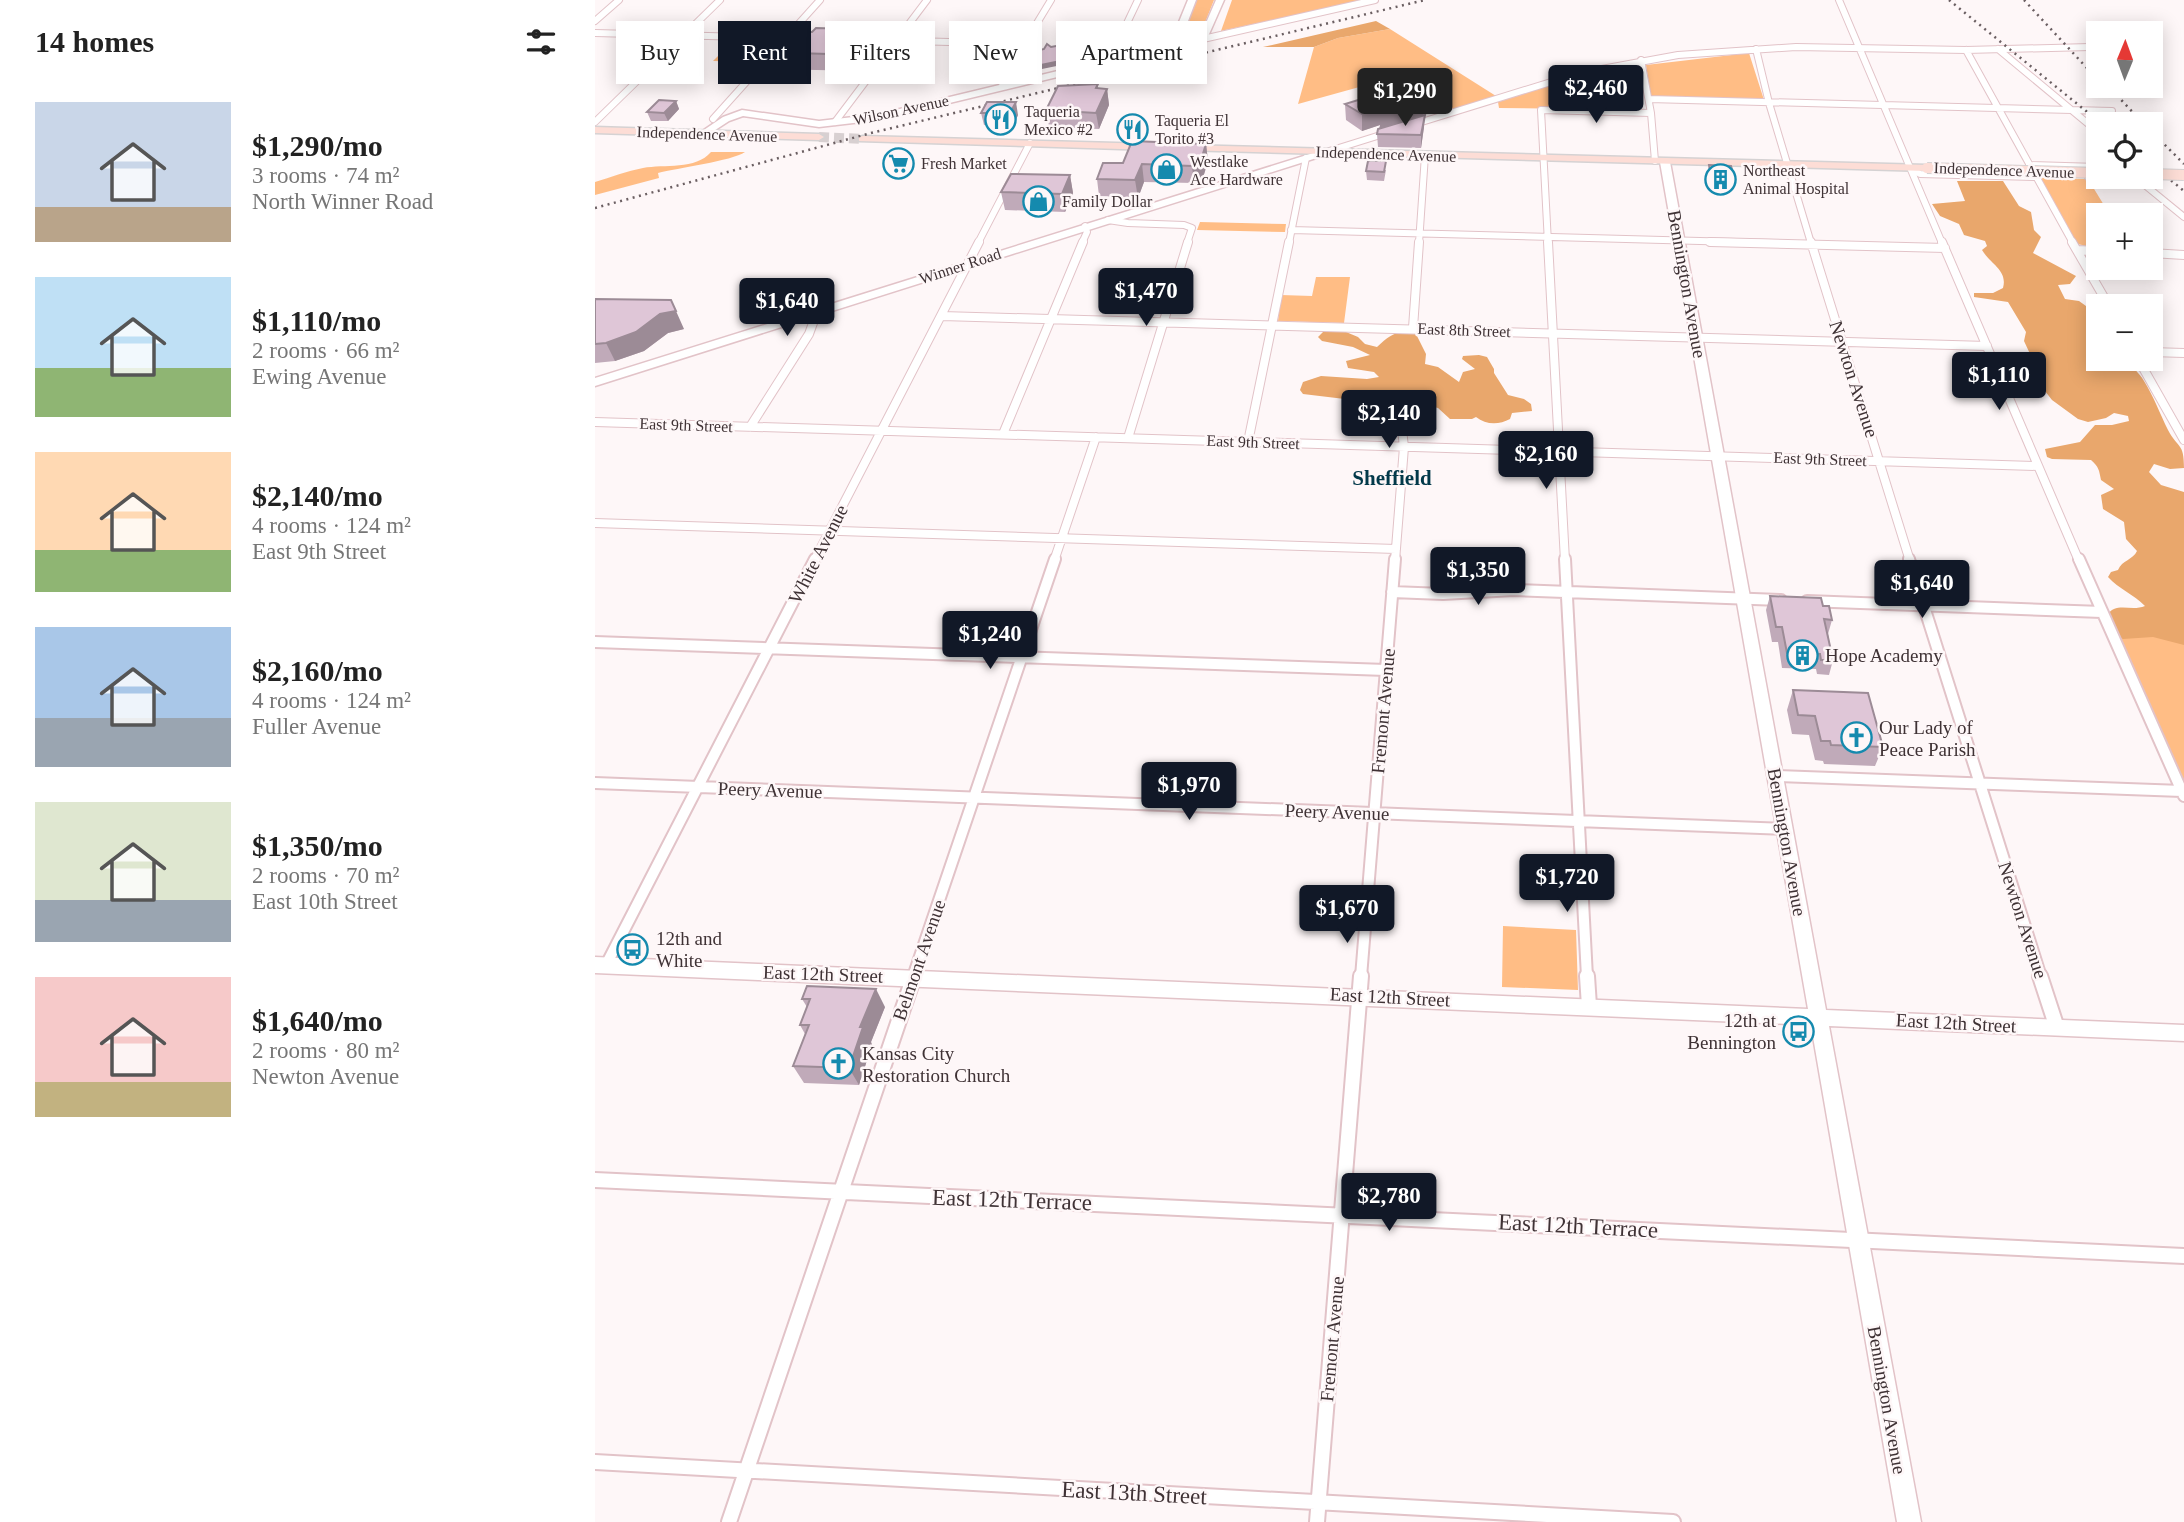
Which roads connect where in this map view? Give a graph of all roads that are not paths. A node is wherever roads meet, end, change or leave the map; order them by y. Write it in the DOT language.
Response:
graph roads {
  1 [pos="619,0"];
  2 [pos="720,0"];
  3 [pos="820,0"];
  4 [pos="927,0"];
  5 [pos="1051,0"];
  6 [pos="1138,0"];
  7 [pos="1192,0"];
  8 [pos="1220,0"];
  9 [pos="1375,0"];
  10 [pos="1839,0"];
  11 [pos="595,21"];
  12 [pos="698,21"];
  13 [pos="802,21"];
  14 [pos="912,21"];
  15 [pos="1039,21"];
  16 [pos="1128,21"];
  17 [pos="1184,21"];
  18 [pos="1207,30"];
  19 [pos="595,33"];
  20 [pos="616,34"];
  21 [pos="1207,38"];
  22 [pos="2086,47"];
  23 [pos="1859,48"];
  24 [pos="1756,49"];
  25 [pos="1999,49"];
  26 [pos="1966,50"];
  27 [pos="1641,60"];
  28 [pos="1056,74"];
  29 [pos="634,84"];
  30 [pos="746,84"];
  31 [pos="864,84"];
  32 [pos="1003,84"];
  33 [pos="1006,86"];
  34 [pos="1649,99"];
  35 [pos="1769,103"];
  36 [pos="1885,106"];
  37 [pos="1997,110"];
  38 [pos="2112,111"];
  39 [pos="2075,112"];
  40 [pos="1651,113"];
  41 [pos="713,120"];
  42 [pos="595,122"];
  43 [pos="835,122"];
  44 [pos="2086,122"];
  45 [pos="595,130"];
  46 [pos="703,134"];
  47 [pos="819,137"];
  48 [pos="863,139"];
  49 [pos="1030,143"];
  50 [pos="1326,152"];
  51 [pos="1425,155"];
  52 [pos="1306,158"];
  53 [pos="1543,159"];
  54 [pos="1660,162"];
  55 [pos="1787,165"];
  56 [pos="2029,165"];
  57 [pos="1909,167"];
  58 [pos="2086,167"];
  59 [pos="2086,173"];
  60 [pos="2163,174"];
  61 [pos="2184,175"];
  62 [pos="2035,177"];
  63 [pos="2086,178"];
  64 [pos="2150,189"];
  65 [pos="2184,217"];
  66 [pos="1108,220"];
  67 [pos="1085,226"];
  68 [pos="1291,230"];
  69 [pos="1419,233"];
  70 [pos="1547,237"];
  71 [pos="1680,240"];
  72 [pos="1812,244"];
  73 [pos="1945,248"];
  74 [pos="2078,250"];
  75 [pos="2086,250"];
  76 [pos="2163,254"];
  77 [pos="2184,255"];
  78 [pos="968,263"];
  79 [pos="2102,294"];
  80 [pos="817,312"];
  81 [pos="941,316"];
  82 [pos="1051,319"];
  83 [pos="1163,322"];
  84 [pos="1272,325"];
  85 [pos="1412,328"];
  86 [pos="1552,334"];
  87 [pos="1697,337"];
  88 [pos="1841,342"];
  89 [pos="1987,346"];
  90 [pos="2163,352"];
  91 [pos="2184,353"];
  92 [pos="2145,371"];
  93 [pos="595,382"];
  94 [pos="1399,403"];
  95 [pos="595,422"];
  96 [pos="750,427"];
  97 [pos="881,431"];
  98 [pos="1003,434"];
  99 [pos="1096,437"];
  100 [pos="1128,438"];
  101 [pos="2184,440"];
  102 [pos="1248,442"];
  103 [pos="1404,447"];
  104 [pos="1559,451"];
  105 [pos="1718,456"];
  106 [pos="1880,461"];
  107 [pos="2037,466"];
  108 [pos="595,523"];
  109 [pos="831,531"];
  110 [pos="1062,538"];
  111 [pos="1396,549"];
  112 [pos="1566,591"];
  113 [pos="1392,592"];
  114 [pos="1743,598"];
  115 [pos="1925,604"];
  116 [pos="2102,612"];
  117 [pos="595,642"];
  118 [pos="770,648"];
  119 [pos="1023,656"];
  120 [pos="1386,670"];
  121 [pos="1775,776"];
  122 [pos="595,783"];
  123 [pos="1981,786"];
  124 [pos="697,787"];
  125 [pos="2183,793"];
  126 [pos="974,798"];
  127 [pos="1374,813"];
  128 [pos="1579,821"];
  129 [pos="1785,829"];
  130 [pos="601,965"];
  131 [pos="914,977"];
  132 [pos="1360,996"];
  133 [pos="1589,1006"];
  134 [pos="1818,1016"];
  135 [pos="2057,1028"];
  136 [pos="2184,1034"];
  137 [pos="595,1180"];
  138 [pos="839,1193"];
  139 [pos="1342,1214"];
  140 [pos="1859,1241"];
  141 [pos="2184,1256"];
  142 [pos="595,1462"];
  143 [pos="746,1471"];
  144 [pos="1319,1504"];
  145 [pos="729,1522"];
  146 [pos="1317,1522"];
  147 [pos="1673,1522"];
  148 [pos="1909,1522"];
  1 -- 11 [label="street"];
  2 -- 12 [label="street"];
  3 -- 13 [label="street"];
  4 -- 14 [label="street"];
  5 -- 15 [label="street"];
  6 -- 16 [label="street"];
  7 -- 17 [label="street"];
  8 -- 18 [label="street"];
  9 -- 21 [label="street, Wilson Avenue"];
  10 -- 23 [label="street"];
  19 -- 20 [label="street"];
  22 -- 25 [label="street"];
  23 -- 24 [label="street"];
  23 -- 26 [label="street"];
  23 -- 36 [label="street"];
  24 -- 27 [label="street"];
  24 -- 35 [label="street, Newton Avenue"];
  25 -- 26 [label="street"];
  25 -- 39 [label="street"];
  26 -- 37 [label="street"];
  27 -- 34 [label="street, Bennington Avenue"];
  27 -- 50 [label="street"];
  28 -- 33 [label="street, Wilson Avenue"];
  29 -- 42 [label="street"];
  30 -- 41 [label="street"];
  31 -- 43 [label="street"];
  32 -- 33 [label="street"];
  33 -- 43 [label="street, Wilson Avenue"];
  34 -- 35 [label="street"];
  34 -- 40 [label="street, Bennington Avenue"];
  35 -- 36 [label="street"];
  35 -- 55 [label="street, Newton Avenue"];
  36 -- 37 [label="street"];
  36 -- 57 [label="street"];
  37 -- 39 [label="street"];
  37 -- 56 [label="street"];
  38 -- 39 [label="street"];
  39 -- 44 [label="street"];
  40 -- 53 [label="street"];
  40 -- 54 [label="street, Bennington Avenue"];
  41 -- 43 [label="street, Wilson Avenue"];
  41 -- 46 [label="street"];
  43 -- 46 [label="street, Wilson Avenue"];
  45 -- 46 [label="main road, Independence Avenue"];
  46 -- 47 [label="main road, Independence Avenue"];
  48 -- 49 [label="main road, Independence Avenue"];
  49 -- 50 [label="main road, Independence Avenue"];
  49 -- 78 [label="street, White Avenue"];
  50 -- 51 [label="main road, Independence Avenue"];
  50 -- 52 [label="street, Winner Road"];
  51 -- 53 [label="main road, Independence Avenue"];
  51 -- 69 [label="street"];
  52 -- 66 [label="street, Winner Road"];
  52 -- 68 [label="street"];
  53 -- 54 [label="main road, Independence Avenue"];
  53 -- 70 [label="street"];
  54 -- 55 [label="main road, Independence Avenue"];
  54 -- 71 [label="street, Bennington Avenue"];
  55 -- 57 [label="main road, Independence Avenue"];
  55 -- 72 [label="street, Newton Avenue"];
  56 -- 58 [label="street"];
  56 -- 62 [label="street"];
  57 -- 59 [label="main road, Independence Avenue, bridge"];
  57 -- 62 [label="street, Independence Avenue"];
  57 -- 73 [label="street"];
  60 -- 61 [label="main road, bridge"];
  62 -- 63 [label="street, Independence Avenue"];
  62 -- 74 [label="street"];
  64 -- 65 [label="street"];
  66 -- 67 [label="street, Winner Road"];
  66 -- 83 [label="street"];
  67 -- 78 [label="street, Winner Road"];
  67 -- 82 [label="street"];
  68 -- 69 [label="street"];
  68 -- 84 [label="street"];
  69 -- 70 [label="street"];
  69 -- 85 [label="street"];
  70 -- 71 [label="street"];
  70 -- 86 [label="street"];
  71 -- 72 [label="street"];
  71 -- 87 [label="street, Bennington Avenue"];
  72 -- 73 [label="street"];
  72 -- 88 [label="street, Newton Avenue"];
  73 -- 89 [label="street"];
  74 -- 75 [label="street"];
  74 -- 79 [label="street"];
  76 -- 77 [label="street"];
  78 -- 80 [label="street, Winner Road"];
  78 -- 81 [label="street, White Avenue"];
  80 -- 93 [label="street, Winner Road"];
  80 -- 96 [label="street"];
  81 -- 82 [label="street, East 8th Street"];
  81 -- 97 [label="street, White Avenue"];
  82 -- 83 [label="street, East 8th Street"];
  82 -- 98 [label="street"];
  83 -- 84 [label="street, East 8th Street"];
  83 -- 100 [label="street"];
  84 -- 85 [label="street, East 8th Street"];
  84 -- 102 [label="street"];
  85 -- 86 [label="street, East 8th Street"];
  86 -- 87 [label="street, East 8th Street"];
  86 -- 104 [label="street"];
  87 -- 88 [label="street, East 8th Street"];
  87 -- 105 [label="street, Bennington Avenue"];
  88 -- 89 [label="street, East 8th Street"];
  88 -- 106 [label="street, Newton Avenue"];
  89 -- 107 [label="street"];
  90 -- 91 [label="street"];
  92 -- 101 [label="street"];
  94 -- 103 [label="street, Fremont Avenue"];
  95 -- 96 [label="street, East 9th Street"];
  96 -- 97 [label="street, East 9th Street"];
  97 -- 98 [label="street, East 9th Street"];
  97 -- 109 [label="street, White Avenue"];
  98 -- 99 [label="street, East 9th Street"];
  99 -- 100 [label="street, East 9th Street"];
  99 -- 110 [label="street, Belmont Avenue"];
  100 -- 102 [label="street, East 9th Street"];
  102 -- 103 [label="street, East 9th Street"];
  103 -- 104 [label="street, East 9th Street"];
  103 -- 111 [label="street, Fremont Avenue"];
  104 -- 105 [label="street, East 9th Street"];
  104 -- 112 [label="street"];
  105 -- 106 [label="street, East 9th Street"];
  105 -- 114 [label="street, Bennington Avenue"];
  106 -- 107 [label="street, East 9th Street"];
  106 -- 115 [label="street, Newton Avenue"];
  107 -- 116 [label="street"];
  108 -- 109 [label="street"];
  109 -- 110 [label="street"];
  109 -- 118 [label="street, White Avenue"];
  110 -- 111 [label="street"];
  110 -- 119 [label="street, Belmont Avenue"];
  111 -- 113 [label="street, Fremont Avenue"];
  112 -- 113 [label="street"];
  112 -- 114 [label="street"];
  112 -- 128 [label="street"];
  113 -- 120 [label="street, Fremont Avenue"];
  114 -- 115 [label="street"];
  114 -- 121 [label="street, Bennington Avenue"];
  115 -- 116 [label="street"];
  115 -- 123 [label="street, Newton Avenue"];
  116 -- 125 [label="street"];
  117 -- 118 [label="street"];
  118 -- 119 [label="street"];
  118 -- 124 [label="street, White Avenue"];
  119 -- 120 [label="street"];
  119 -- 126 [label="street, Belmont Avenue"];
  120 -- 127 [label="street, Fremont Avenue"];
  121 -- 123 [label="street"];
  121 -- 129 [label="street, Bennington Avenue"];
  122 -- 124 [label="street, Peery Avenue"];
  123 -- 125 [label="street"];
  123 -- 135 [label="street, Newton Avenue"];
  124 -- 126 [label="street, Peery Avenue"];
  124 -- 130 [label="street, White Avenue"];
  126 -- 127 [label="street, Peery Avenue"];
  126 -- 131 [label="street, Belmont Avenue"];
  127 -- 128 [label="street, Peery Avenue"];
  127 -- 132 [label="street, Fremont Avenue"];
  128 -- 129 [label="street, Peery Avenue"];
  128 -- 133 [label="street"];
  129 -- 134 [label="street, Bennington Avenue"];
  130 -- 131 [label="street, East 12th Street"];
  131 -- 132 [label="street, East 12th Street"];
  131 -- 138 [label="street, Belmont Avenue"];
  132 -- 133 [label="street, East 12th Street"];
  132 -- 139 [label="street, Fremont Avenue"];
  133 -- 134 [label="street, East 12th Street"];
  134 -- 135 [label="street, East 12th Street"];
  134 -- 140 [label="street, Bennington Avenue"];
  135 -- 136 [label="street, East 12th Street"];
  137 -- 138 [label="street, East 12th Terrace"];
  138 -- 139 [label="street, East 12th Terrace"];
  138 -- 143 [label="street, Belmont Avenue"];
  139 -- 140 [label="street, East 12th Terrace"];
  139 -- 144 [label="street, Fremont Avenue"];
  140 -- 141 [label="street, East 12th Terrace"];
  140 -- 148 [label="street, Bennington Avenue"];
  142 -- 143 [label="street, East 13th Street"];
  143 -- 144 [label="street, East 13th Street"];
  143 -- 145 [label="street, Belmont Avenue"];
  144 -- 146 [label="street, Fremont Avenue"];
  144 -- 147 [label="street, East 13th Street"];
}
